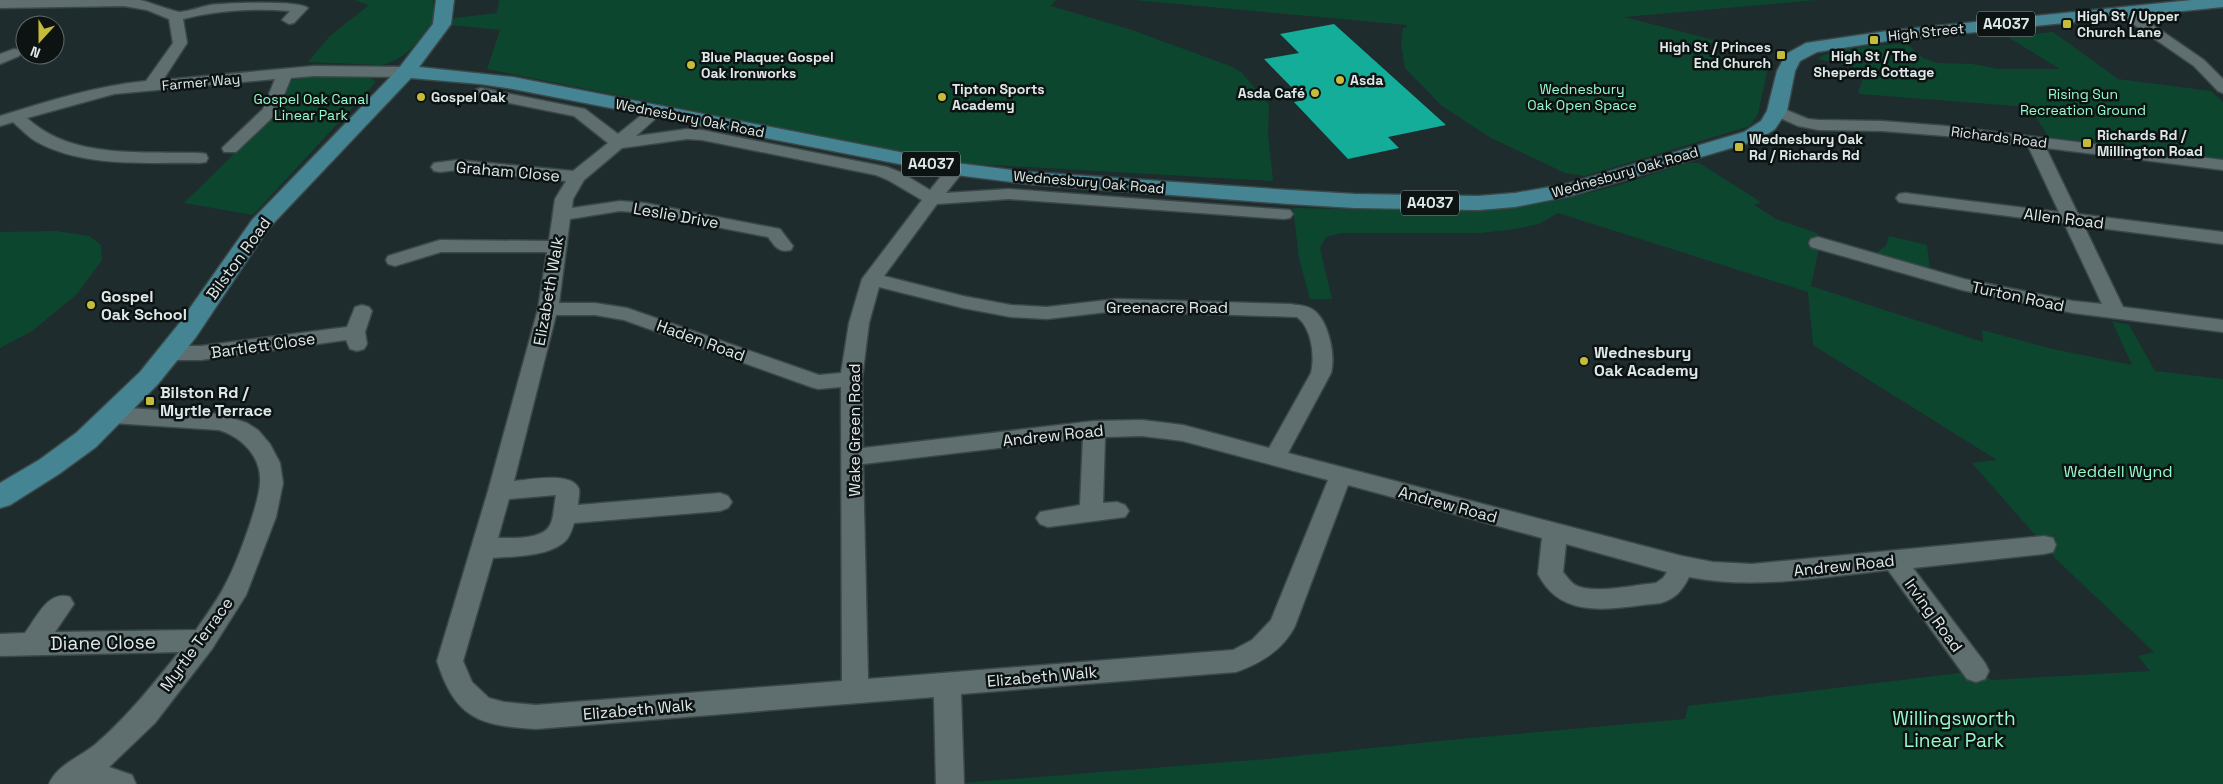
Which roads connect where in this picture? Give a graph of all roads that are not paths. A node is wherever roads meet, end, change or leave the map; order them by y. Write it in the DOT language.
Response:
graph roads {
  1 [pos="445,0"];
  2 [pos="2223,2"];
  3 [pos="0,4"];
  4 [pos="2165,4"];
  5 [pos="2124,12"];
  6 [pos="176,17"];
  7 [pos="290,20"];
  8 [pos="14,53"];
  9 [pos="0,60"];
  10 [pos="2202,68"];
  11 [pos="2223,69"];
  12 [pos="406,72"];
  13 [pos="285,74"];
  14 [pos="152,86"];
  15 [pos="2223,88"];
  16 [pos="481,93"];
  17 [pos="655,112"];
  18 [pos="17,117"];
  19 [pos="1772,118"];
  20 [pos="0,121"];
  21 [pos="2034,141"];
  22 [pos="619,143"];
  23 [pos="183,146"];
  24 [pos="230,148"];
  25 [pos="169,157"];
  26 [pos="200,158"];
  27 [pos="2223,166"];
  28 [pos="433,168"];
  29 [pos="956,169"];
  30 [pos="577,177"];
  31 [pos="1905,198"];
  32 [pos="932,199"];
  33 [pos="561,214"];
  34 [pos="1284,214"];
  35 [pos="2070,218"];
  36 [pos="2223,238"];
  37 [pos="1818,243"];
  38 [pos="784,246"];
  39 [pos="556,247"];
  40 [pos="395,260"];
  41 [pos="872,279"];
  42 [pos="548,310"];
  43 [pos="362,311"];
  44 [pos="2116,313"];
  45 [pos="2223,326"];
  46 [pos="170,354"];
  47 [pos="851,379"];
  48 [pos="112,415"];
  49 [pos="1094,429"];
  50 [pos="853,457"];
  51 [pos="1275,457"];
  52 [pos="1341,475"];
  53 [pos="500,491"];
  54 [pos="0,497"];
  55 [pos="720,502"];
  56 [pos="1117,511"];
  57 [pos="1091,512"];
  58 [pos="563,515"];
  59 [pos="1048,518"];
  60 [pos="1555,533"];
  61 [pos="2044,545"];
  62 [pos="482,549"];
  63 [pos="1893,559"];
  64 [pos="1682,566"];
  65 [pos="61,604"];
  66 [pos="203,641"];
  67 [pos="32,642"];
  68 [pos="0,645"];
  69 [pos="1976,671"];
  70 [pos="947,684"];
  71 [pos="855,690"];
  72 [pos="73,777"];
  73 [pos="122,784"];
  74 [pos="950,784"];
  1 -- 12 [label="main road, Bilston Road"];
  2 -- 4 [label="main road, High Street / A4037"];
  3 -- 6 [label="street"];
  4 -- 5 [label="main road, High Street / A4037"];
  5 -- 10 [label="street"];
  5 -- 19 [label="main road, High Street / A4037"];
  6 -- 7 [label="street"];
  6 -- 14 [label="street"];
  8 -- 9 [label="street"];
  10 -- 11 [label="street"];
  10 -- 15 [label="street"];
  12 -- 13 [label="street, Farmer Way"];
  12 -- 17 [label="main road, Wednesbury Oak Road / A4037"];
  12 -- 46 [label="main road, Bilston Road"];
  13 -- 14 [label="street, Farmer Way"];
  13 -- 24 [label="street"];
  14 -- 18 [label="street, Farmer Way"];
  16 -- 22 [label="street, Wednesbury Oak Road"];
  17 -- 22 [label="street, Elizabeth Walk"];
  17 -- 29 [label="main road, Wednesbury Oak Road / A4037"];
  18 -- 20 [label="street, Farmer Way"];
  18 -- 25 [label="street"];
  19 -- 21 [label="street, Richards Road"];
  19 -- 29 [label="main road, Wednesbury Oak Road / A4037"];
  21 -- 27 [label="street, Richards Road"];
  21 -- 35 [label="street"];
  22 -- 30 [label="street, Elizabeth Walk"];
  22 -- 32 [label="street, Wednesbury Oak Road"];
  23 -- 25 [label="street"];
  25 -- 26 [label="street"];
  28 -- 30 [label="street, Graham Close"];
  29 -- 32 [label="street, Wake Green Road"];
  30 -- 33 [label="street, Elizabeth Walk"];
  31 -- 35 [label="street, Allen Road"];
  32 -- 34 [label="street, Wednesbury Oak Road"];
  32 -- 41 [label="street, Wake Green Road"];
  33 -- 38 [label="street, Leslie Drive"];
  33 -- 39 [label="street, Elizabeth Walk"];
  35 -- 36 [label="street, Allen Road"];
  35 -- 44 [label="street"];
  37 -- 44 [label="street, Turton Road"];
  39 -- 40 [label="street"];
  39 -- 42 [label="street, Elizabeth Walk"];
  41 -- 47 [label="street, Wake Green Road"];
  41 -- 51 [label="street, Greenacre Road"];
  42 -- 47 [label="street, Haden Road"];
  42 -- 53 [label="street, Elizabeth Walk"];
  43 -- 46 [label="street, Bartlett Close"];
  44 -- 45 [label="street, Turton Road"];
  46 -- 48 [label="main road, Bilston Road"];
  47 -- 50 [label="street, Wake Green Road"];
  48 -- 54 [label="main road, Bilston Road"];
  48 -- 66 [label="street, Myrtle Terrace"];
  49 -- 50 [label="street, Andrew Road"];
  49 -- 51 [label="street, Andrew Road"];
  49 -- 57 [label="street"];
  50 -- 71 [label="street, Wake Green Road"];
  51 -- 52 [label="street, Andrew Road"];
  52 -- 60 [label="street, Andrew Road"];
  52 -- 70 [label="street, Elizabeth Walk"];
  53 -- 58 [label="street"];
  53 -- 62 [label="street, Elizabeth Walk"];
  55 -- 58 [label="street"];
  56 -- 57 [label="street"];
  57 -- 59 [label="street"];
  58 -- 62 [label="street"];
  60 -- 64 [label="street, Andrew Road"];
  60 -- 64 [label="street"];
  61 -- 63 [label="street, Andrew Road"];
  62 -- 71 [label="street, Elizabeth Walk"];
  63 -- 64 [label="street, Andrew Road"];
  63 -- 69 [label="street, Irving Road"];
  65 -- 67 [label="street, Diane Close"];
  66 -- 67 [label="street, Diane Close"];
  66 -- 72 [label="street, Myrtle Terrace"];
  67 -- 68 [label="street, Diane Close"];
  70 -- 71 [label="street, Elizabeth Walk"];
  70 -- 74 [label="street"];
  72 -- 73 [label="street"];
}
